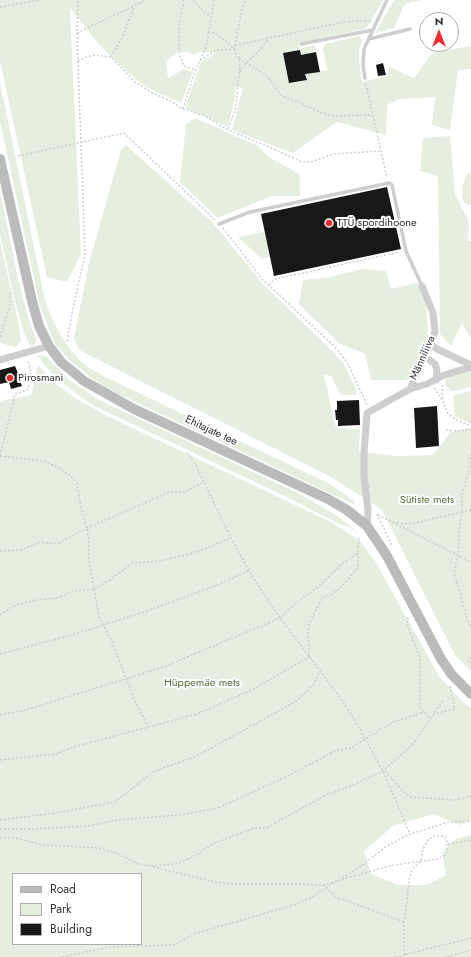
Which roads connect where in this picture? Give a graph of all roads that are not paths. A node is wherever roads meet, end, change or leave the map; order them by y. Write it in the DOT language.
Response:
graph roads {
  1 [pos="387,0"];
  2 [pos="410,29"];
  3 [pos="373,30"];
  4 [pos="369,39"];
  5 [pos="301,44"];
  6 [pos="364,78"];
  7 [pos="0,159"];
  8 [pos="219,224"];
  9 [pos="422,286"];
  10 [pos="431,344"];
  11 [pos="49,346"];
  12 [pos="425,357"];
  13 [pos="0,360"];
  14 [pos="471,366"];
  15 [pos="438,379"];
  16 [pos="410,389"];
  17 [pos="367,526"];
  18 [pos="471,694"];
  1 -- 3 [label="lane"];
  2 -- 4 [label="lane"];
  3 -- 4 [label="lane"];
  3 -- 5 [label="lane"];
  4 -- 6 [label="lane"];
  7 -- 11 [label="main road, Ehitajate tee"];
  8 -- 9 [label="lane"];
  9 -- 10 [label="street, Männiliiva"];
  10 -- 12 [label="street, Männiliiva"];
  10 -- 14 [label="street"];
  11 -- 13 [label="street"];
  11 -- 17 [label="main road, Ehitajate tee"];
  12 -- 15 [label="street"];
  12 -- 16 [label="street, Männiliiva"];
  14 -- 15 [label="street"];
  15 -- 16 [label="street"];
  16 -- 17 [label="street, Männiliiva"];
  17 -- 18 [label="main road, Ehitajate tee"];
}
